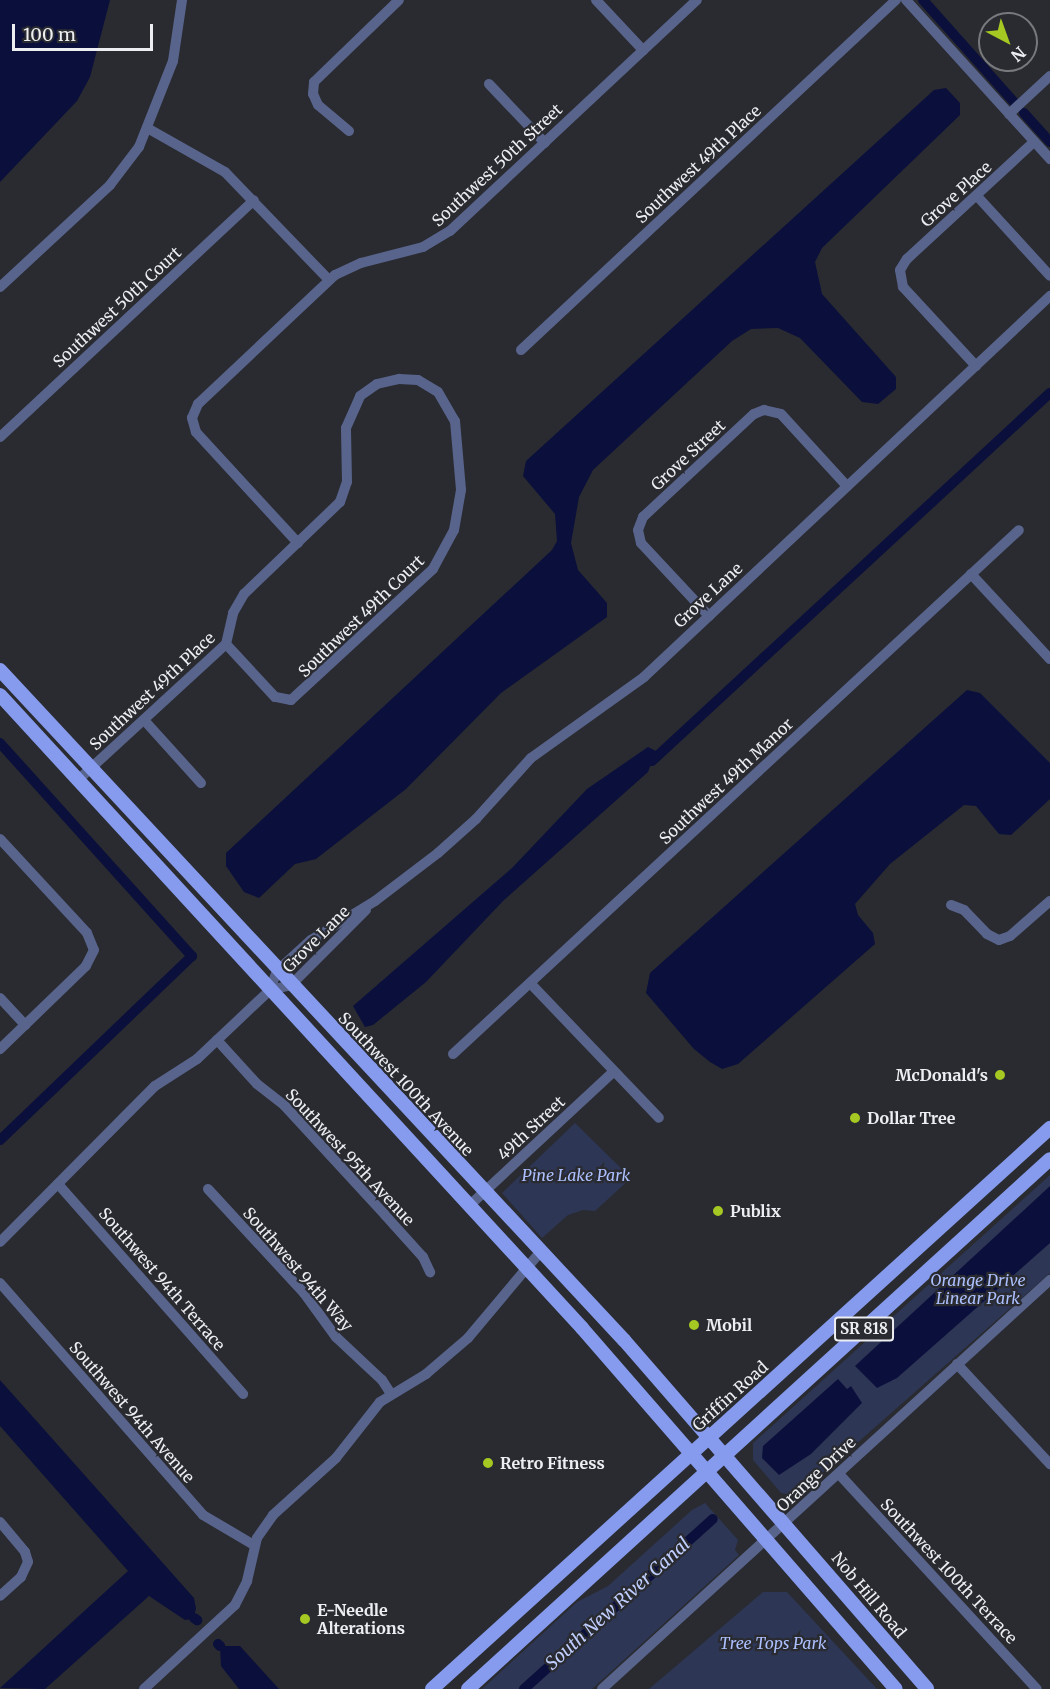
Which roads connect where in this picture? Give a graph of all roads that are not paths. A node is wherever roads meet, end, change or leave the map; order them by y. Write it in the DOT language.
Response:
graph roads {
  1 [pos="182,0"];
  2 [pos="399,0"];
  3 [pos="596,0"];
  4 [pos="697,0"];
  5 [pos="896,0"];
  6 [pos="906,0"];
  7 [pos="642,50"];
  8 [pos="1050,76"];
  9 [pos="489,84"];
  10 [pos="1009,114"];
  11 [pos="149,129"];
  12 [pos="349,131"];
  13 [pos="1034,142"];
  14 [pos="545,143"];
  15 [pos="1050,159"];
  16 [pos="976,196"];
  17 [pos="254,200"];
  18 [pos="1050,276"];
  19 [pos="329,280"];
  20 [pos="0,287"];
  21 [pos="1050,296"];
  22 [pos="521,350"];
  23 [pos="976,366"];
  24 [pos="409,378"];
  25 [pos="0,437"];
  26 [pos="847,486"];
  27 [pos="1019,530"];
  28 [pos="297,543"];
  29 [pos="971,574"];
  30 [pos="709,616"];
  31 [pos="226,644"];
  32 [pos="1050,659"];
  33 [pos="0,670"];
  34 [pos="0,695"];
  35 [pos="144,720"];
  36 [pos="91,769"];
  37 [pos="78,780"];
  38 [pos="201,783"];
  39 [pos="0,839"];
  40 [pos="375,900"];
  41 [pos="1050,901"];
  42 [pos="951,905"];
  43 [pos="277,971"];
  44 [pos="531,984"];
  45 [pos="291,985"];
  46 [pos="270,990"];
  47 [pos="0,998"];
  48 [pos="25,1025"];
  49 [pos="217,1040"];
  50 [pos="0,1048"];
  51 [pos="453,1054"];
  52 [pos="613,1071"];
  53 [pos="659,1118"];
  54 [pos="1050,1128"];
  55 [pos="1050,1159"];
  56 [pos="58,1184"];
  57 [pos="208,1189"];
  58 [pos="484,1192"];
  59 [pos="470,1205"];
  60 [pos="0,1242"];
  61 [pos="541,1251"];
  62 [pos="526,1267"];
  63 [pos="430,1272"];
  64 [pos="1050,1280"];
  65 [pos="0,1283"];
  66 [pos="957,1364"];
  67 [pos="243,1394"];
  68 [pos="391,1394"];
  69 [pos="708,1438"];
  70 [pos="691,1453"];
  71 [pos="724,1456"];
  72 [pos="1050,1464"];
  73 [pos="707,1472"];
  74 [pos="839,1473"];
  75 [pos="0,1522"];
  76 [pos="785,1523"];
  77 [pos="767,1540"];
  78 [pos="254,1545"];
  79 [pos="0,1596"];
  80 [pos="144,1689"];
  81 [pos="432,1689"];
  82 [pos="468,1689"];
  83 [pos="602,1689"];
  84 [pos="896,1689"];
  85 [pos="927,1689"];
  86 [pos="1037,1689"];
  1 -- 11 [label="street"];
  2 -- 12 [label="street"];
  3 -- 7 [label="street"];
  4 -- 7 [label="street, Southwest 50th Street"];
  5 -- 22 [label="street, Southwest 49th Place"];
  6 -- 10 [label="street"];
  7 -- 14 [label="street, Southwest 50th Street"];
  8 -- 10 [label="street"];
  9 -- 14 [label="street"];
  10 -- 13 [label="street"];
  11 -- 17 [label="street"];
  11 -- 20 [label="street"];
  13 -- 15 [label="street"];
  13 -- 16 [label="street, Grove Place"];
  14 -- 19 [label="street, Southwest 50th Street"];
  16 -- 18 [label="street"];
  16 -- 23 [label="street, Grove Place"];
  17 -- 19 [label="street"];
  17 -- 25 [label="street, Southwest 50th Court"];
  19 -- 28 [label="street, Southwest 50th Street"];
  21 -- 23 [label="street, Grove Lane"];
  23 -- 26 [label="street, Grove Lane"];
  24 -- 28 [label="street, Southwest 49th Place"];
  24 -- 31 [label="street, Southwest 49th Court"];
  26 -- 30 [label="street, Grove Lane"];
  26 -- 30 [label="street, Grove Street"];
  27 -- 29 [label="street, Southwest 49th Manor"];
  28 -- 31 [label="street, Southwest 49th Place"];
  29 -- 32 [label="street"];
  29 -- 44 [label="street, Southwest 49th Manor"];
  30 -- 40 [label="street, Grove Lane"];
  31 -- 35 [label="street, Southwest 49th Place"];
  33 -- 36 [label="main road, Southwest 100th Avenue"];
  34 -- 37 [label="main road"];
  35 -- 36 [label="street, Southwest 49th Place"];
  35 -- 38 [label="street"];
  36 -- 37 [label="street, Southwest 49th Place"];
  36 -- 43 [label="main road, Southwest 100th Avenue"];
  37 -- 46 [label="main road"];
  39 -- 48 [label="street"];
  40 -- 43 [label="street, Grove Lane"];
  40 -- 45 [label="street, Grove Lane"];
  41 -- 42 [label="street"];
  43 -- 45 [label="main road, Southwest 100th Avenue"];
  43 -- 46 [label="street, Grove Lane"];
  44 -- 51 [label="street, Southwest 49th Manor"];
  44 -- 52 [label="street"];
  45 -- 46 [label="street, Grove Lane"];
  45 -- 58 [label="main road, Southwest 100th Avenue"];
  46 -- 49 [label="street"];
  46 -- 59 [label="main road"];
  47 -- 48 [label="street"];
  48 -- 50 [label="street"];
  49 -- 56 [label="street"];
  49 -- 63 [label="street, Southwest 95th Avenue"];
  52 -- 53 [label="street"];
  52 -- 58 [label="street, 49th Street"];
  54 -- 69 [label="main road, Griffin Road / SR 818"];
  55 -- 71 [label="main road, SR 818"];
  56 -- 60 [label="street"];
  56 -- 67 [label="street, Southwest 94th Terrace"];
  57 -- 68 [label="street, Southwest 94th Way"];
  58 -- 59 [label="street, 49th Street"];
  58 -- 61 [label="main road, Southwest 100th Avenue"];
  59 -- 62 [label="main road"];
  61 -- 62 [label="street"];
  61 -- 69 [label="main road, Southwest 100th Avenue"];
  62 -- 68 [label="street"];
  62 -- 70 [label="main road"];
  64 -- 66 [label="street, Orange Drive"];
  65 -- 78 [label="street, Southwest 94th Avenue"];
  66 -- 72 [label="street"];
  66 -- 74 [label="street, Orange Drive"];
  68 -- 78 [label="street"];
  69 -- 70 [label="main road, Griffin Road / SR 818"];
  69 -- 71 [label="main road, Southwest 100th Avenue"];
  70 -- 73 [label="main road"];
  70 -- 81 [label="main road, Griffin Road / SR 818"];
  71 -- 73 [label="main road, SR 818"];
  71 -- 76 [label="main road, Southwest 100th Avenue"];
  73 -- 77 [label="main road"];
  73 -- 82 [label="main road, SR 818"];
  74 -- 76 [label="street, Orange Drive"];
  74 -- 86 [label="street, Southwest 100th Terrace"];
  75 -- 79 [label="street"];
  76 -- 77 [label="street, Orange Drive"];
  76 -- 85 [label="main road, Nob Hill Road"];
  77 -- 83 [label="street, Orange Drive"];
  77 -- 84 [label="main road"];
  78 -- 80 [label="street"];
}
